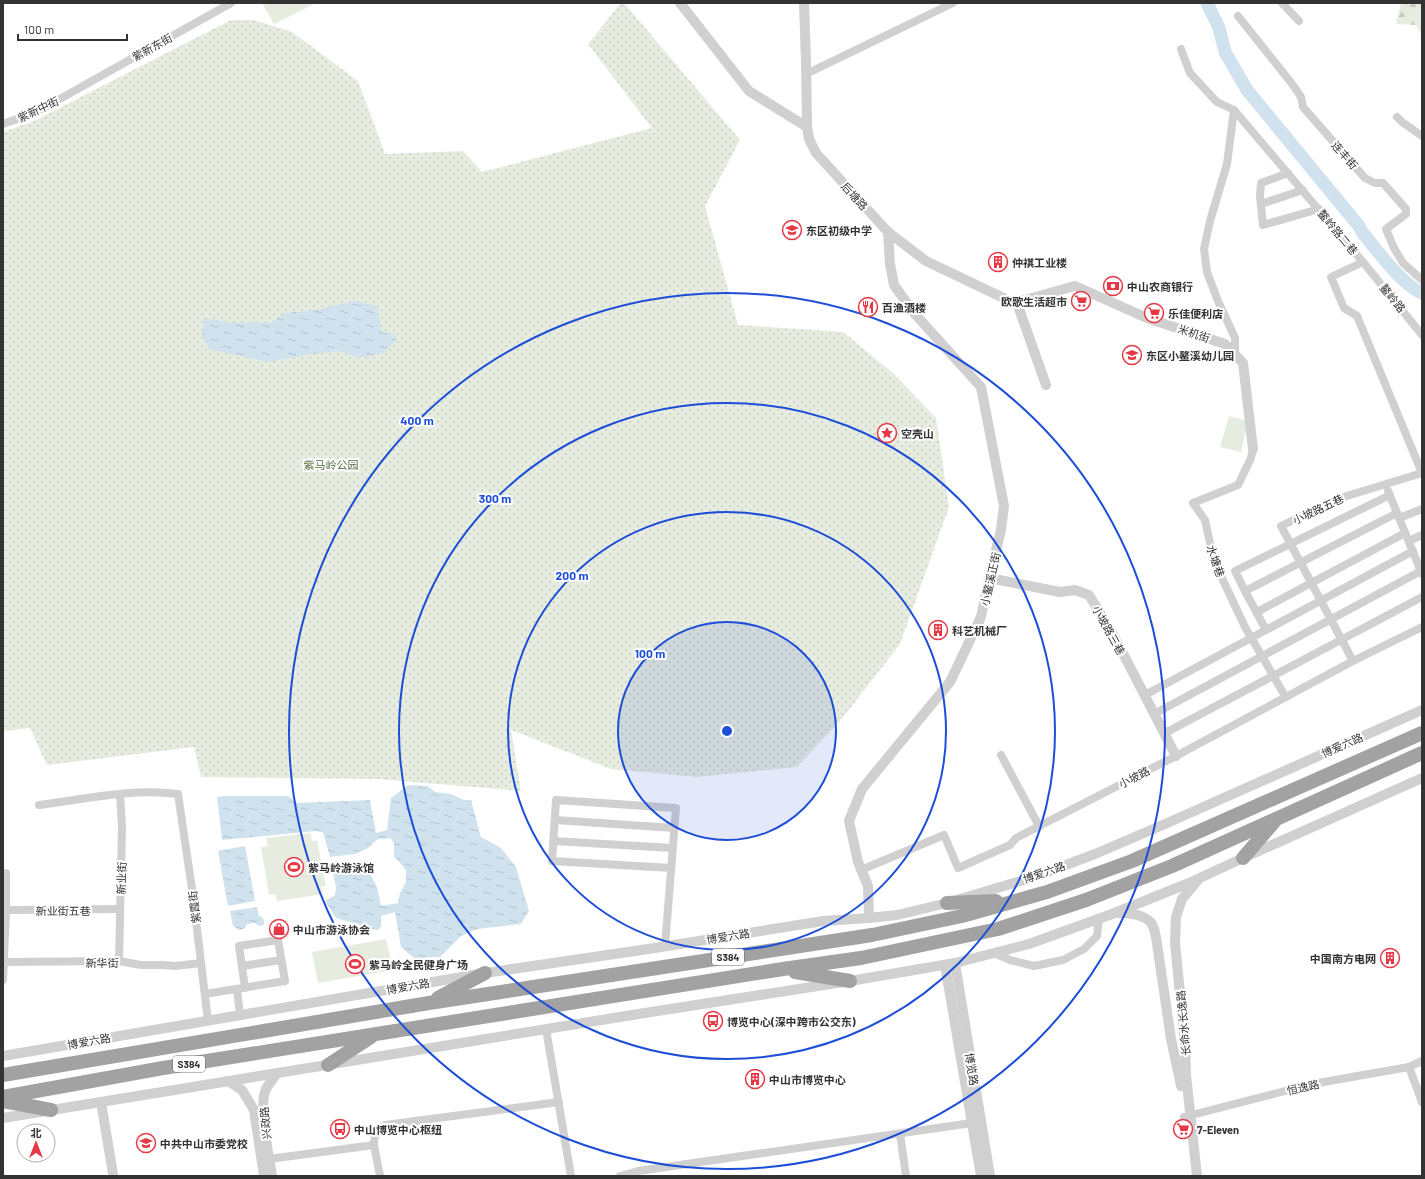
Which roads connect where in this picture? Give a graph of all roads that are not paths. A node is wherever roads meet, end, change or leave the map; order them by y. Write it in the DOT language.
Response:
graph roads {
  1 [pos="231,3"];
  2 [pos="680,3"];
  3 [pos="804,3"];
  4 [pos="953,3"];
  5 [pos="1282,3"];
  6 [pos="1238,16"];
  7 [pos="1299,21"];
  8 [pos="1181,49"];
  9 [pos="806,74"];
  10 [pos="73,92"];
  11 [pos="1234,110"];
  12 [pos="1397,117"];
  13 [pos="3,124"];
  14 [pos="806,128"];
  15 [pos="1422,136"];
  16 [pos="1288,173"];
  17 [pos="1302,190"];
  18 [pos="1261,204"];
  19 [pos="1319,210"];
  20 [pos="888,232"];
  21 [pos="1363,262"];
  22 [pos="1422,280"];
  23 [pos="1017,303"];
  24 [pos="1422,335"];
  25 [pos="1235,354"];
  26 [pos="1046,385"];
  27 [pos="1253,449"];
  28 [pos="1422,473"];
  29 [pos="1386,485"];
  30 [pos="1390,495"];
  31 [pos="1422,509"];
  32 [pos="1398,516"];
  33 [pos="1405,532"];
  34 [pos="1422,536"];
  35 [pos="1409,541"];
  36 [pos="1291,544"];
  37 [pos="1412,551"];
  38 [pos="1420,562"];
  39 [pos="1301,563"];
  40 [pos="1421,573"];
  41 [pos="989,578"];
  42 [pos="1311,583"];
  43 [pos="1245,591"];
  44 [pos="1422,597"];
  45 [pos="1321,600"];
  46 [pos="1257,612"];
  47 [pos="1331,619"];
  48 [pos="1422,627"];
  49 [pos="1266,630"];
  50 [pos="1251,638"];
  51 [pos="1342,640"];
  52 [pos="1262,656"];
  53 [pos="1352,661"];
  54 [pos="1274,676"];
  55 [pos="1144,695"];
  56 [pos="1285,696"];
  57 [pos="1422,710"];
  58 [pos="1154,714"];
  59 [pos="1165,733"];
  60 [pos="1422,733"];
  61 [pos="1422,753"];
  62 [pos="1001,755"];
  63 [pos="1176,756"];
  64 [pos="1422,778"];
  65 [pos="120,794"];
  66 [pos="39,806"];
  67 [pos="1277,818"];
  68 [pos="555,820"];
  69 [pos="1039,826"];
  70 [pos="674,828"];
  71 [pos="554,841"];
  72 [pos="672,848"];
  73 [pos="1243,858"];
  74 [pos="671,868"];
  75 [pos="861,870"];
  76 [pos="6,873"];
  77 [pos="1200,878"];
  78 [pos="1017,901"];
  79 [pos="947,902"];
  80 [pos="120,909"];
  81 [pos="6,910"];
  82 [pos="1112,914"];
  83 [pos="869,918"];
  84 [pos="1099,918"];
  85 [pos="665,946"];
  86 [pos="994,953"];
  87 [pos="281,960"];
  88 [pos="119,961"];
  89 [pos="4,962"];
  90 [pos="200,963"];
  91 [pos="950,964"];
  92 [pos="242,966"];
  93 [pos="783,970"];
  94 [pos="485,973"];
  95 [pos="3,980"];
  96 [pos="850,981"];
  97 [pos="241,988"];
  98 [pos="205,994"];
  99 [pos="429,1003"];
  100 [pos="240,1015"];
  101 [pos="208,1021"];
  102 [pos="546,1029"];
  103 [pos="376,1034"];
  104 [pos="3,1056"];
  105 [pos="1422,1061"];
  106 [pos="328,1065"];
  107 [pos="1409,1068"];
  108 [pos="277,1073"];
  109 [pos="3,1075"];
  110 [pos="228,1081"];
  111 [pos="3,1097"];
  112 [pos="3,1101"];
  113 [pos="101,1102"];
  114 [pos="559,1102"];
  115 [pos="1422,1102"];
  116 [pos="51,1110"];
  117 [pos="1187,1116"];
  118 [pos="3,1118"];
  119 [pos="972,1124"];
  120 [pos="900,1134"];
  121 [pos="374,1145"];
  122 [pos="265,1159"];
  123 [pos="639,1174"];
  124 [pos="113,1175"];
  125 [pos="264,1176"];
  126 [pos="272,1176"];
  127 [pos="380,1176"];
  128 [pos="571,1176"];
  129 [pos="620,1176"];
  130 [pos="906,1176"];
  131 [pos="981,1176"];
  132 [pos="990,1176"];
  133 [pos="1190,1176"];
  134 [pos="1197,1176"];
  1 -- 10 [label="street, 紫新东街"];
  2 -- 14 [label="street"];
  3 -- 9 [label="street, 后塘路"];
  4 -- 9 [label="street"];
  5 -- 7 [label="street"];
  6 -- 22 [label="street, 连丰街"];
  8 -- 11 [label="street, 鳌岭路二巷"];
  9 -- 14 [label="street, 后塘路"];
  10 -- 13 [label="street, 紫新中街"];
  11 -- 16 [label="street, 鳌岭路二巷"];
  11 -- 25 [label="street"];
  12 -- 15 [label="street"];
  14 -- 20 [label="street, 后塘路"];
  16 -- 17 [label="street, 鳌岭路二巷"];
  16 -- 18 [label="street"];
  17 -- 18 [label="street"];
  17 -- 19 [label="street, 鳌岭路二巷"];
  18 -- 19 [label="street"];
  19 -- 21 [label="street, 鳌岭路二巷"];
  20 -- 23 [label="street, 后塘路"];
  20 -- 41 [label="street, 小鳌溪正街"];
  21 -- 24 [label="street, 鳌岭路"];
  21 -- 28 [label="street, 鳌岭路二巷"];
  23 -- 25 [label="street, 米机街"];
  23 -- 26 [label="street"];
  25 -- 27 [label="street"];
  27 -- 50 [label="street, 水塘巷"];
  28 -- 29 [label="street"];
  29 -- 30 [label="street"];
  29 -- 36 [label="street, 小坡路五巷"];
  30 -- 32 [label="street"];
  30 -- 36 [label="street"];
  31 -- 32 [label="street"];
  32 -- 33 [label="street"];
  32 -- 39 [label="street"];
  33 -- 35 [label="street"];
  33 -- 42 [label="street"];
  34 -- 35 [label="street"];
  35 -- 37 [label="street"];
  36 -- 39 [label="street, 小坡路五巷"];
  36 -- 43 [label="street"];
  37 -- 38 [label="street"];
  37 -- 45 [label="street"];
  38 -- 40 [label="street"];
  39 -- 42 [label="street, 小坡路五巷"];
  39 -- 43 [label="street"];
  40 -- 47 [label="street"];
  41 -- 55 [label="street, 小坡路三巷"];
  41 -- 75 [label="street, 小鳌溪正街"];
  42 -- 45 [label="street, 小坡路五巷"];
  42 -- 46 [label="street"];
  43 -- 46 [label="street"];
  44 -- 51 [label="street"];
  45 -- 47 [label="street, 小坡路五巷"];
  45 -- 49 [label="street"];
  46 -- 49 [label="street"];
  47 -- 51 [label="street, 小坡路五巷"];
  47 -- 52 [label="street"];
  48 -- 53 [label="street, 小坡路"];
  49 -- 50 [label="street"];
  50 -- 52 [label="street, 水塘巷"];
  50 -- 55 [label="street"];
  51 -- 53 [label="street, 小坡路五巷"];
  51 -- 54 [label="street"];
  52 -- 54 [label="street, 水塘巷"];
  52 -- 58 [label="street"];
  53 -- 56 [label="street, 小坡路"];
  54 -- 56 [label="street, 水塘巷"];
  54 -- 59 [label="street"];
  55 -- 58 [label="street, 小坡路三巷"];
  56 -- 63 [label="street, 小坡路"];
  57 -- 79 [label="street, 博爱六路"];
  58 -- 59 [label="street, 小坡路三巷"];
  59 -- 63 [label="street, 小坡路三巷"];
  60 -- 78 [label="highway, 博爱六路 / S384"];
  61 -- 67 [label="highway, S384"];
  62 -- 69 [label="street"];
  63 -- 69 [label="street, 小坡路"];
  64 -- 73 [label="street"];
  65 -- 66 [label="street"];
  65 -- 80 [label="street, 新业街"];
  65 -- 90 [label="street, 紫霞街"];
  67 -- 73 [label="highway"];
  67 -- 93 [label="highway, S384"];
  68 -- 70 [label="street"];
  68 -- 70 [label="street"];
  68 -- 71 [label="street"];
  69 -- 75 [label="street, 小坡路"];
  70 -- 72 [label="street"];
  71 -- 72 [label="street"];
  71 -- 74 [label="street"];
  72 -- 74 [label="street"];
  73 -- 77 [label="street"];
  74 -- 85 [label="street"];
  75 -- 83 [label="street, 小鳌溪正街"];
  76 -- 81 [label="street"];
  77 -- 82 [label="street"];
  77 -- 117 [label="street, 长命水长逸路"];
  78 -- 79 [label="highway"];
  78 -- 99 [label="highway, 博爱六路 / S384"];
  79 -- 83 [label="street, 博爱六路"];
  80 -- 81 [label="street, 新业街五巷"];
  80 -- 88 [label="street, 新业街"];
  81 -- 89 [label="street"];
  82 -- 84 [label="street"];
  82 -- 117 [label="street, 长命水长逸路"];
  83 -- 85 [label="street, 博爱六路"];
  84 -- 86 [label="street"];
  84 -- 86 [label="street"];
  85 -- 94 [label="street, 博爱六路"];
  86 -- 91 [label="street"];
  87 -- 92 [label="street"];
  87 -- 92 [label="street"];
  87 -- 97 [label="street"];
  88 -- 89 [label="street, 新华街"];
  88 -- 90 [label="street, 新华街"];
  89 -- 95 [label="street"];
  90 -- 98 [label="street, 紫霞街"];
  91 -- 96 [label="street"];
  91 -- 119 [label="street, 博览路"];
  91 -- 132 [label="street, 博览路"];
  92 -- 97 [label="street"];
  93 -- 96 [label="highway"];
  93 -- 103 [label="highway, S384"];
  94 -- 99 [label="highway"];
  94 -- 100 [label="street, 博爱六路"];
  96 -- 102 [label="street"];
  97 -- 98 [label="street"];
  97 -- 100 [label="street"];
  98 -- 101 [label="street, 紫霞街"];
  99 -- 109 [label="highway, 博爱六路 / S384"];
  100 -- 101 [label="street, 博爱六路"];
  101 -- 104 [label="street, 博爱六路"];
  102 -- 106 [label="street"];
  102 -- 114 [label="street"];
  103 -- 106 [label="highway"];
  103 -- 111 [label="highway, S384"];
  105 -- 107 [label="street, 恒逸路"];
  106 -- 108 [label="street"];
  107 -- 115 [label="street"];
  107 -- 117 [label="street, 恒逸路"];
  108 -- 110 [label="street"];
  108 -- 122 [label="street, 兴政路"];
  110 -- 113 [label="street"];
  110 -- 122 [label="street, 兴政路"];
  112 -- 116 [label="highway"];
  113 -- 116 [label="street"];
  113 -- 124 [label="street"];
  114 -- 121 [label="street"];
  114 -- 128 [label="street"];
  116 -- 118 [label="street"];
  117 -- 133 [label="street, 长命水长逸路"];
  117 -- 134 [label="street, 长命水长逸路"];
  119 -- 120 [label="street"];
  119 -- 131 [label="street, 博览路"];
  120 -- 123 [label="street"];
  120 -- 130 [label="street"];
  121 -- 122 [label="street"];
  121 -- 127 [label="street"];
  122 -- 125 [label="street, 兴政路"];
  122 -- 126 [label="street, 兴政路"];
  123 -- 129 [label="street"];
}
